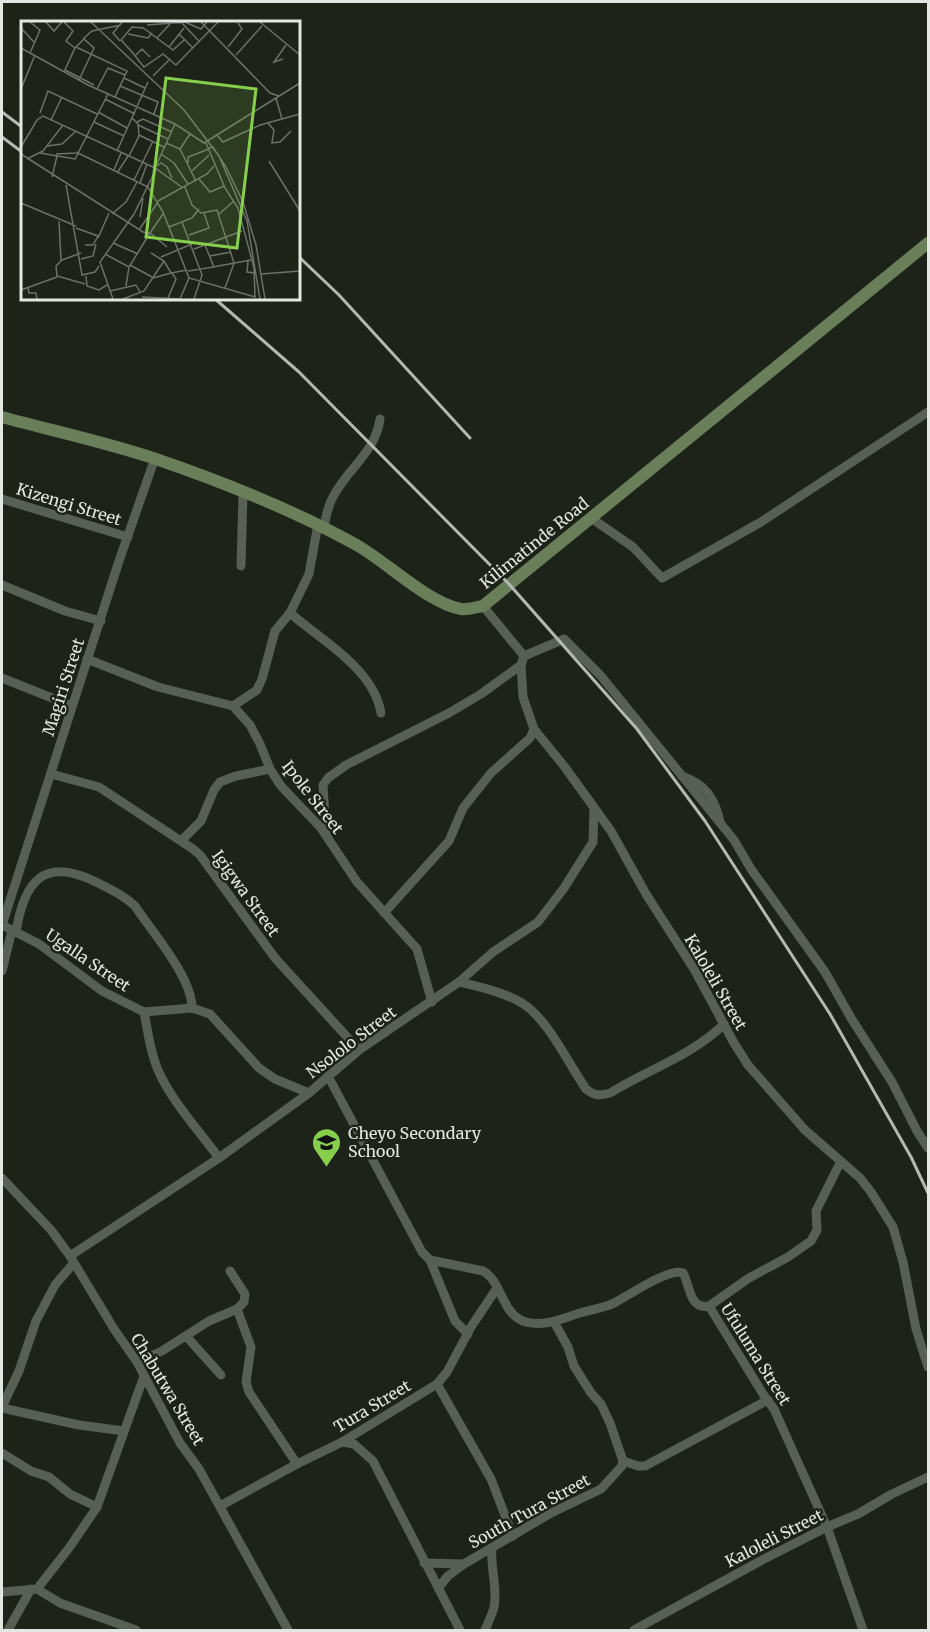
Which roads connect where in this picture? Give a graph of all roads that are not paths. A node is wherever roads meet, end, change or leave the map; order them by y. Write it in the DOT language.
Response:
graph roads {
  1 [pos="928,243"];
  2 [pos="928,412"];
  3 [pos="2,417"];
  4 [pos="380,419"];
  5 [pos="155,458"];
  6 [pos="243,493"];
  7 [pos="2,499"];
  8 [pos="591,518"];
  9 [pos="321,525"];
  10 [pos="128,537"];
  11 [pos="241,566"];
  12 [pos="2,585"];
  13 [pos="483,606"];
  14 [pos="290,613"];
  15 [pos="101,621"];
  16 [pos="87,659"];
  17 [pos="523,661"];
  18 [pos="2,678"];
  19 [pos="72,706"];
  20 [pos="234,706"];
  21 [pos="381,713"];
  22 [pos="534,729"];
  23 [pos="270,769"];
  24 [pos="51,774"];
  25 [pos="594,808"];
  26 [pos="326,836"];
  27 [pos="182,840"];
  28 [pos="384,913"];
  29 [pos="2,925"];
  30 [pos="14,931"];
  31 [pos="2,971"];
  32 [pos="459,982"];
  33 [pos="432,1002"];
  34 [pos="192,1008"];
  35 [pos="144,1012"];
  36 [pos="724,1024"];
  37 [pos="359,1050"];
  38 [pos="328,1076"];
  39 [pos="309,1093"];
  40 [pos="928,1148"];
  41 [pos="219,1158"];
  42 [pos="840,1163"];
  43 [pos="2,1178"];
  44 [pos="72,1260"];
  45 [pos="430,1260"];
  46 [pos="230,1271"];
  47 [pos="497,1288"];
  48 [pos="709,1306"];
  49 [pos="237,1309"];
  50 [pos="554,1322"];
  51 [pos="468,1334"];
  52 [pos="186,1336"];
  53 [pos="137,1362"];
  54 [pos="928,1367"];
  55 [pos="220,1375"];
  56 [pos="144,1376"];
  57 [pos="436,1384"];
  58 [pos="768,1400"];
  59 [pos="2,1408"];
  60 [pos="124,1431"];
  61 [pos="342,1442"];
  62 [pos="2,1453"];
  63 [pos="623,1461"];
  64 [pos="297,1464"];
  65 [pos="928,1477"];
  66 [pos="220,1506"];
  67 [pos="97,1507"];
  68 [pos="827,1527"];
  69 [pos="513,1536"];
  70 [pos="492,1548"];
  71 [pos="424,1563"];
  72 [pos="464,1564"];
  73 [pos="438,1588"];
  74 [pos="34,1589"];
  75 [pos="2,1592"];
  76 [pos="645,1627"];
  77 [pos="8,1630"];
  78 [pos="136,1630"];
  79 [pos="288,1630"];
  80 [pos="460,1630"];
  81 [pos="485,1630"];
  82 [pos="634,1630"];
  83 [pos="863,1630"];
  1 -- 8 [label="main road, Kilimatinde Road"];
  2 -- 8 [label="street"];
  3 -- 5 [label="main road, Kilimatinde Road"];
  4 -- 9 [label="street"];
  5 -- 6 [label="main road, Kilimatinde Road"];
  5 -- 10 [label="street, Magiri Street"];
  6 -- 9 [label="main road, Kilimatinde Road"];
  6 -- 11 [label="street"];
  7 -- 10 [label="street, Kizengi Street"];
  8 -- 13 [label="main road, Kilimatinde Road"];
  9 -- 13 [label="main road, Kilimatinde Road"];
  9 -- 14 [label="street"];
  10 -- 15 [label="street, Magiri Street"];
  12 -- 15 [label="street"];
  13 -- 17 [label="street"];
  14 -- 20 [label="street"];
  14 -- 21 [label="street"];
  15 -- 16 [label="street, Magiri Street"];
  16 -- 19 [label="street, Magiri Street"];
  16 -- 20 [label="street"];
  17 -- 22 [label="street, Kaloleli Street"];
  17 -- 26 [label="street"];
  17 -- 40 [label="street"];
  18 -- 19 [label="street"];
  19 -- 24 [label="street, Magiri Street"];
  20 -- 23 [label="street, Ipole Street"];
  22 -- 25 [label="street, Kaloleli Street"];
  22 -- 28 [label="street"];
  23 -- 26 [label="street, Ipole Street"];
  23 -- 27 [label="street"];
  24 -- 27 [label="street, Igigwa Street"];
  24 -- 29 [label="street, Magiri Street"];
  25 -- 32 [label="street, Nsololo Street"];
  25 -- 36 [label="street, Kaloleli Street"];
  26 -- 28 [label="street, Ipole Street"];
  27 -- 37 [label="street, Igigwa Street"];
  28 -- 33 [label="street, Ipole Street"];
  29 -- 30 [label="street, Ugalla Street"];
  30 -- 31 [label="street"];
  30 -- 34 [label="street"];
  30 -- 35 [label="street, Ugalla Street"];
  32 -- 33 [label="street, Nsololo Street"];
  32 -- 36 [label="street"];
  33 -- 37 [label="street, Nsololo Street"];
  34 -- 35 [label="street"];
  34 -- 39 [label="street"];
  35 -- 41 [label="street"];
  36 -- 42 [label="street, Kaloleli Street"];
  37 -- 38 [label="street, Nsololo Street"];
  38 -- 39 [label="street, Nsololo Street"];
  38 -- 45 [label="street"];
  39 -- 41 [label="street, Nsololo Street"];
  41 -- 44 [label="street, Nsololo Street"];
  42 -- 48 [label="street"];
  42 -- 54 [label="street, Kaloleli Street"];
  43 -- 44 [label="street, Chabutwa Street"];
  44 -- 53 [label="street, Chabutwa Street"];
  44 -- 59 [label="street, Nsololo Street"];
  45 -- 47 [label="street, Ufuluma Street"];
  45 -- 51 [label="street"];
  46 -- 49 [label="street"];
  47 -- 50 [label="street, Ufuluma Street"];
  47 -- 51 [label="street, Tura Street"];
  48 -- 50 [label="street, Ufuluma Street"];
  48 -- 58 [label="street, Ufuluma Street"];
  49 -- 52 [label="street"];
  49 -- 64 [label="street"];
  50 -- 63 [label="street"];
  51 -- 57 [label="street, Tura Street"];
  52 -- 53 [label="street"];
  52 -- 55 [label="street"];
  53 -- 56 [label="street, Chabutwa Street"];
  56 -- 60 [label="street"];
  56 -- 66 [label="street, Chabutwa Street"];
  57 -- 61 [label="street, Tura Street"];
  57 -- 69 [label="street"];
  58 -- 63 [label="street"];
  58 -- 68 [label="street, Ufuluma Street"];
  59 -- 60 [label="street"];
  60 -- 67 [label="street"];
  61 -- 64 [label="street, Tura Street"];
  61 -- 71 [label="street"];
  62 -- 67 [label="street"];
  63 -- 69 [label="street, South Tura Street"];
  64 -- 66 [label="street, Tura Street"];
  65 -- 68 [label="street, Kaloleli Street"];
  66 -- 79 [label="street, Chabutwa Street"];
  67 -- 74 [label="street"];
  68 -- 76 [label="street, Kaloleli Street"];
  68 -- 83 [label="street, Ufuluma Street"];
  69 -- 70 [label="street, South Tura Street"];
  70 -- 72 [label="street, South Tura Street"];
  70 -- 81 [label="street"];
  71 -- 72 [label="street, South Tura Street"];
  71 -- 73 [label="street"];
  72 -- 73 [label="street"];
  73 -- 80 [label="street"];
  74 -- 75 [label="street"];
  74 -- 77 [label="street"];
  74 -- 78 [label="street"];
  76 -- 82 [label="street, Kaloleli Street"];
}
